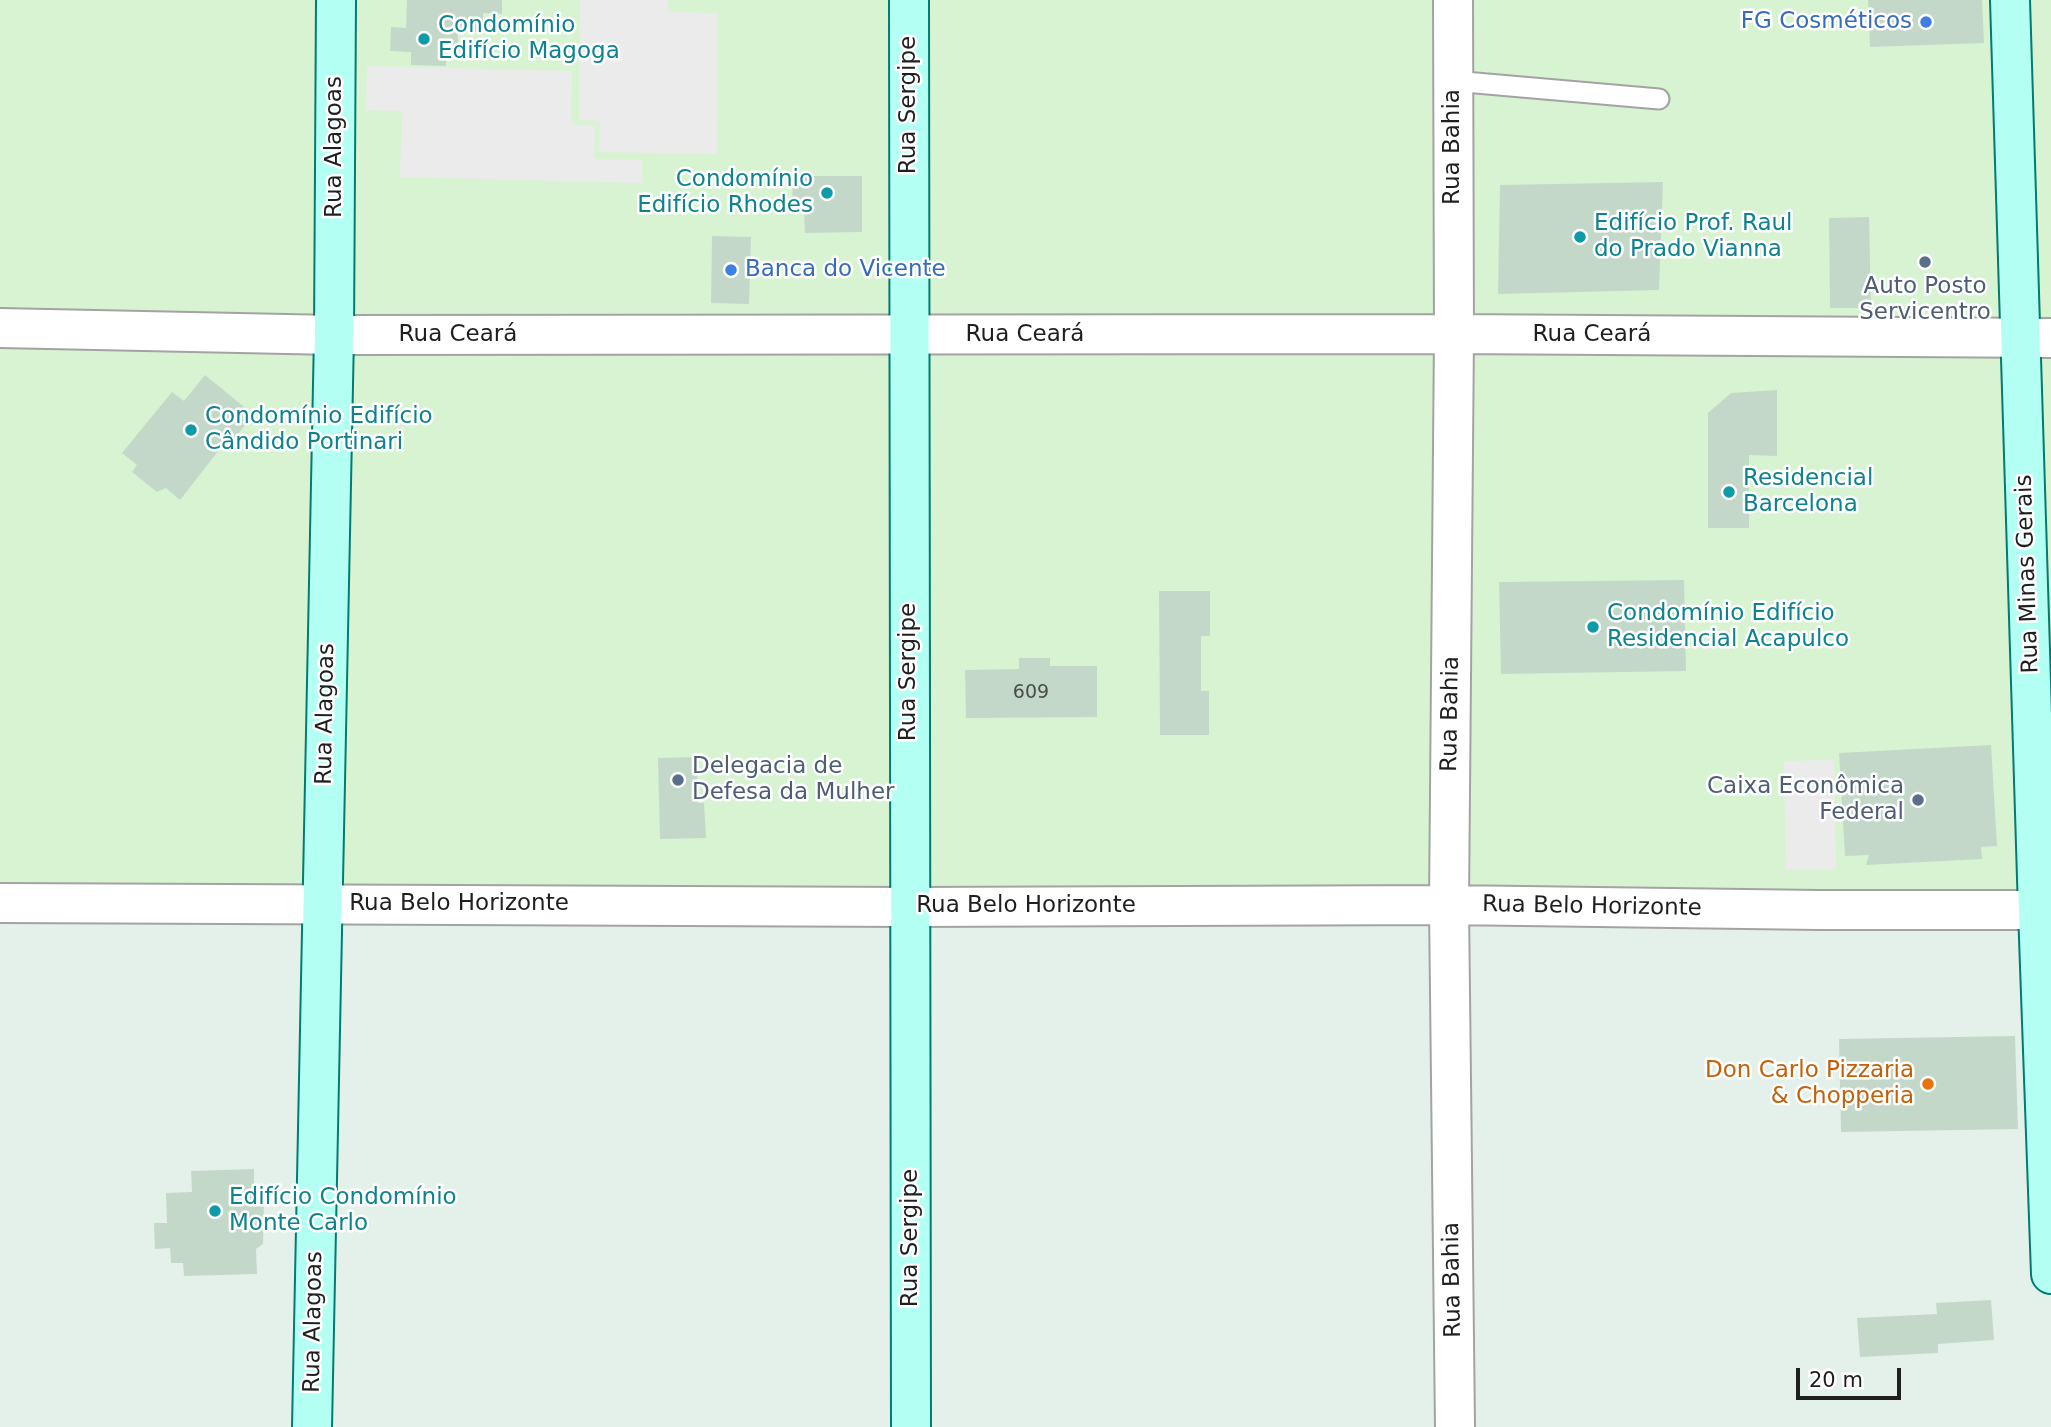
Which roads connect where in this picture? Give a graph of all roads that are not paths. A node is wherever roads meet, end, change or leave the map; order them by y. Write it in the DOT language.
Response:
graph roads {
  1 [pos="336,0"];
  2 [pos="909,0"];
  3 [pos="1453,0"];
  4 [pos="2010,0"];
  5 [pos="1453,81"];
  6 [pos="1659,99"];
  7 [pos="0,328"];
  8 [pos="1454,334"];
  9 [pos="334,335"];
  10 [pos="908,335"];
  11 [pos="2036,337"];
  12 [pos="0,903"];
  13 [pos="322,904"];
  14 [pos="1449,905"];
  15 [pos="909,907"];
  16 [pos="2044,910"];
  17 [pos="2051,1273"];
  18 [pos="312,1427"];
  19 [pos="911,1427"];
  20 [pos="1455,1427"];
  1 -- 9 [label="street, Rua Alagoas"];
  2 -- 10 [label="street, Rua Sergipe"];
  3 -- 5 [label="street, Rua Bahia"];
  4 -- 11 [label="street, Rua Minas Gerais"];
  5 -- 6 [label="lane"];
  5 -- 8 [label="street, Rua Bahia"];
  7 -- 9 [label="street, Rua Ceará"];
  8 -- 10 [label="street, Rua Ceará"];
  8 -- 11 [label="street, Rua Ceará"];
  8 -- 14 [label="street, Rua Bahia"];
  9 -- 10 [label="street, Rua Ceará"];
  9 -- 13 [label="street, Rua Alagoas"];
  10 -- 15 [label="street, Rua Sergipe"];
  11 -- 16 [label="street, Rua Minas Gerais"];
  12 -- 13 [label="street, Rua Belo Horizonte"];
  13 -- 15 [label="street, Rua Belo Horizonte"];
  13 -- 18 [label="street, Rua Alagoas"];
  14 -- 15 [label="street, Rua Belo Horizonte"];
  14 -- 16 [label="street, Rua Belo Horizonte"];
  14 -- 20 [label="street, Rua Bahia"];
  15 -- 19 [label="street, Rua Sergipe"];
  16 -- 17 [label="street, Rua Minas Gerais"];
}
